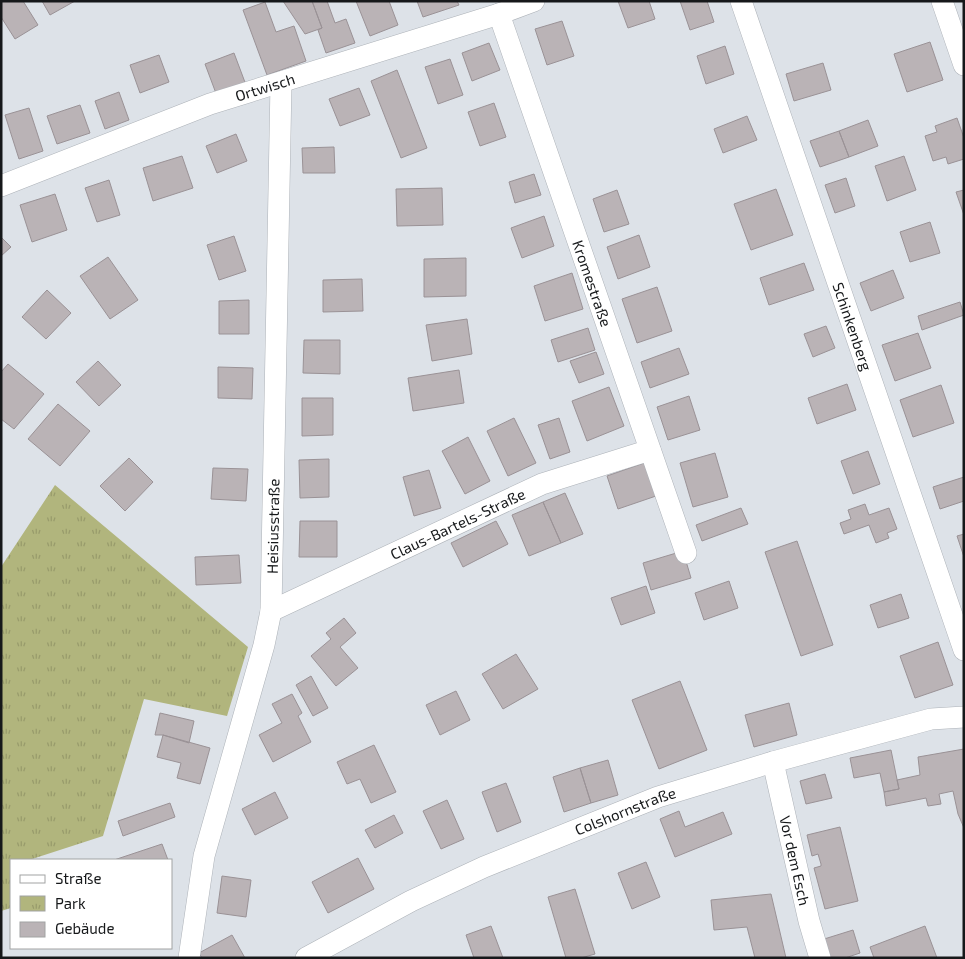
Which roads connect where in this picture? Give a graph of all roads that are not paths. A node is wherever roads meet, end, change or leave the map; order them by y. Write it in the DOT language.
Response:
graph roads {
  1 [pos="534,1"];
  2 [pos="740,1"];
  3 [pos="942,1"];
  4 [pos="499,14"];
  5 [pos="964,64"];
  6 [pos="281,83"];
  7 [pos="1,186"];
  8 [pos="650,450"];
  9 [pos="686,553"];
  10 [pos="271,611"];
  11 [pos="964,650"];
  12 [pos="964,717"];
  13 [pos="774,762"];
  14 [pos="189,958"];
  15 [pos="306,958"];
  16 [pos="820,958"];
  1 -- 4 [label="street, Ortwisch"];
  2 -- 11 [label="street, Schinkenberg"];
  3 -- 5 [label="street"];
  4 -- 6 [label="street, Ortwisch"];
  4 -- 8 [label="street, Kromestraße"];
  6 -- 7 [label="street, Ortwisch"];
  6 -- 10 [label="street, Heisiusstraße"];
  8 -- 9 [label="street, Kromestraße"];
  8 -- 10 [label="street, Claus-Bartels-Straße"];
  10 -- 14 [label="street, Heisiusstraße"];
  12 -- 13 [label="street, Colshornstraße"];
  13 -- 15 [label="street, Colshornstraße"];
  13 -- 16 [label="street, Vor dem Esch"];
}
